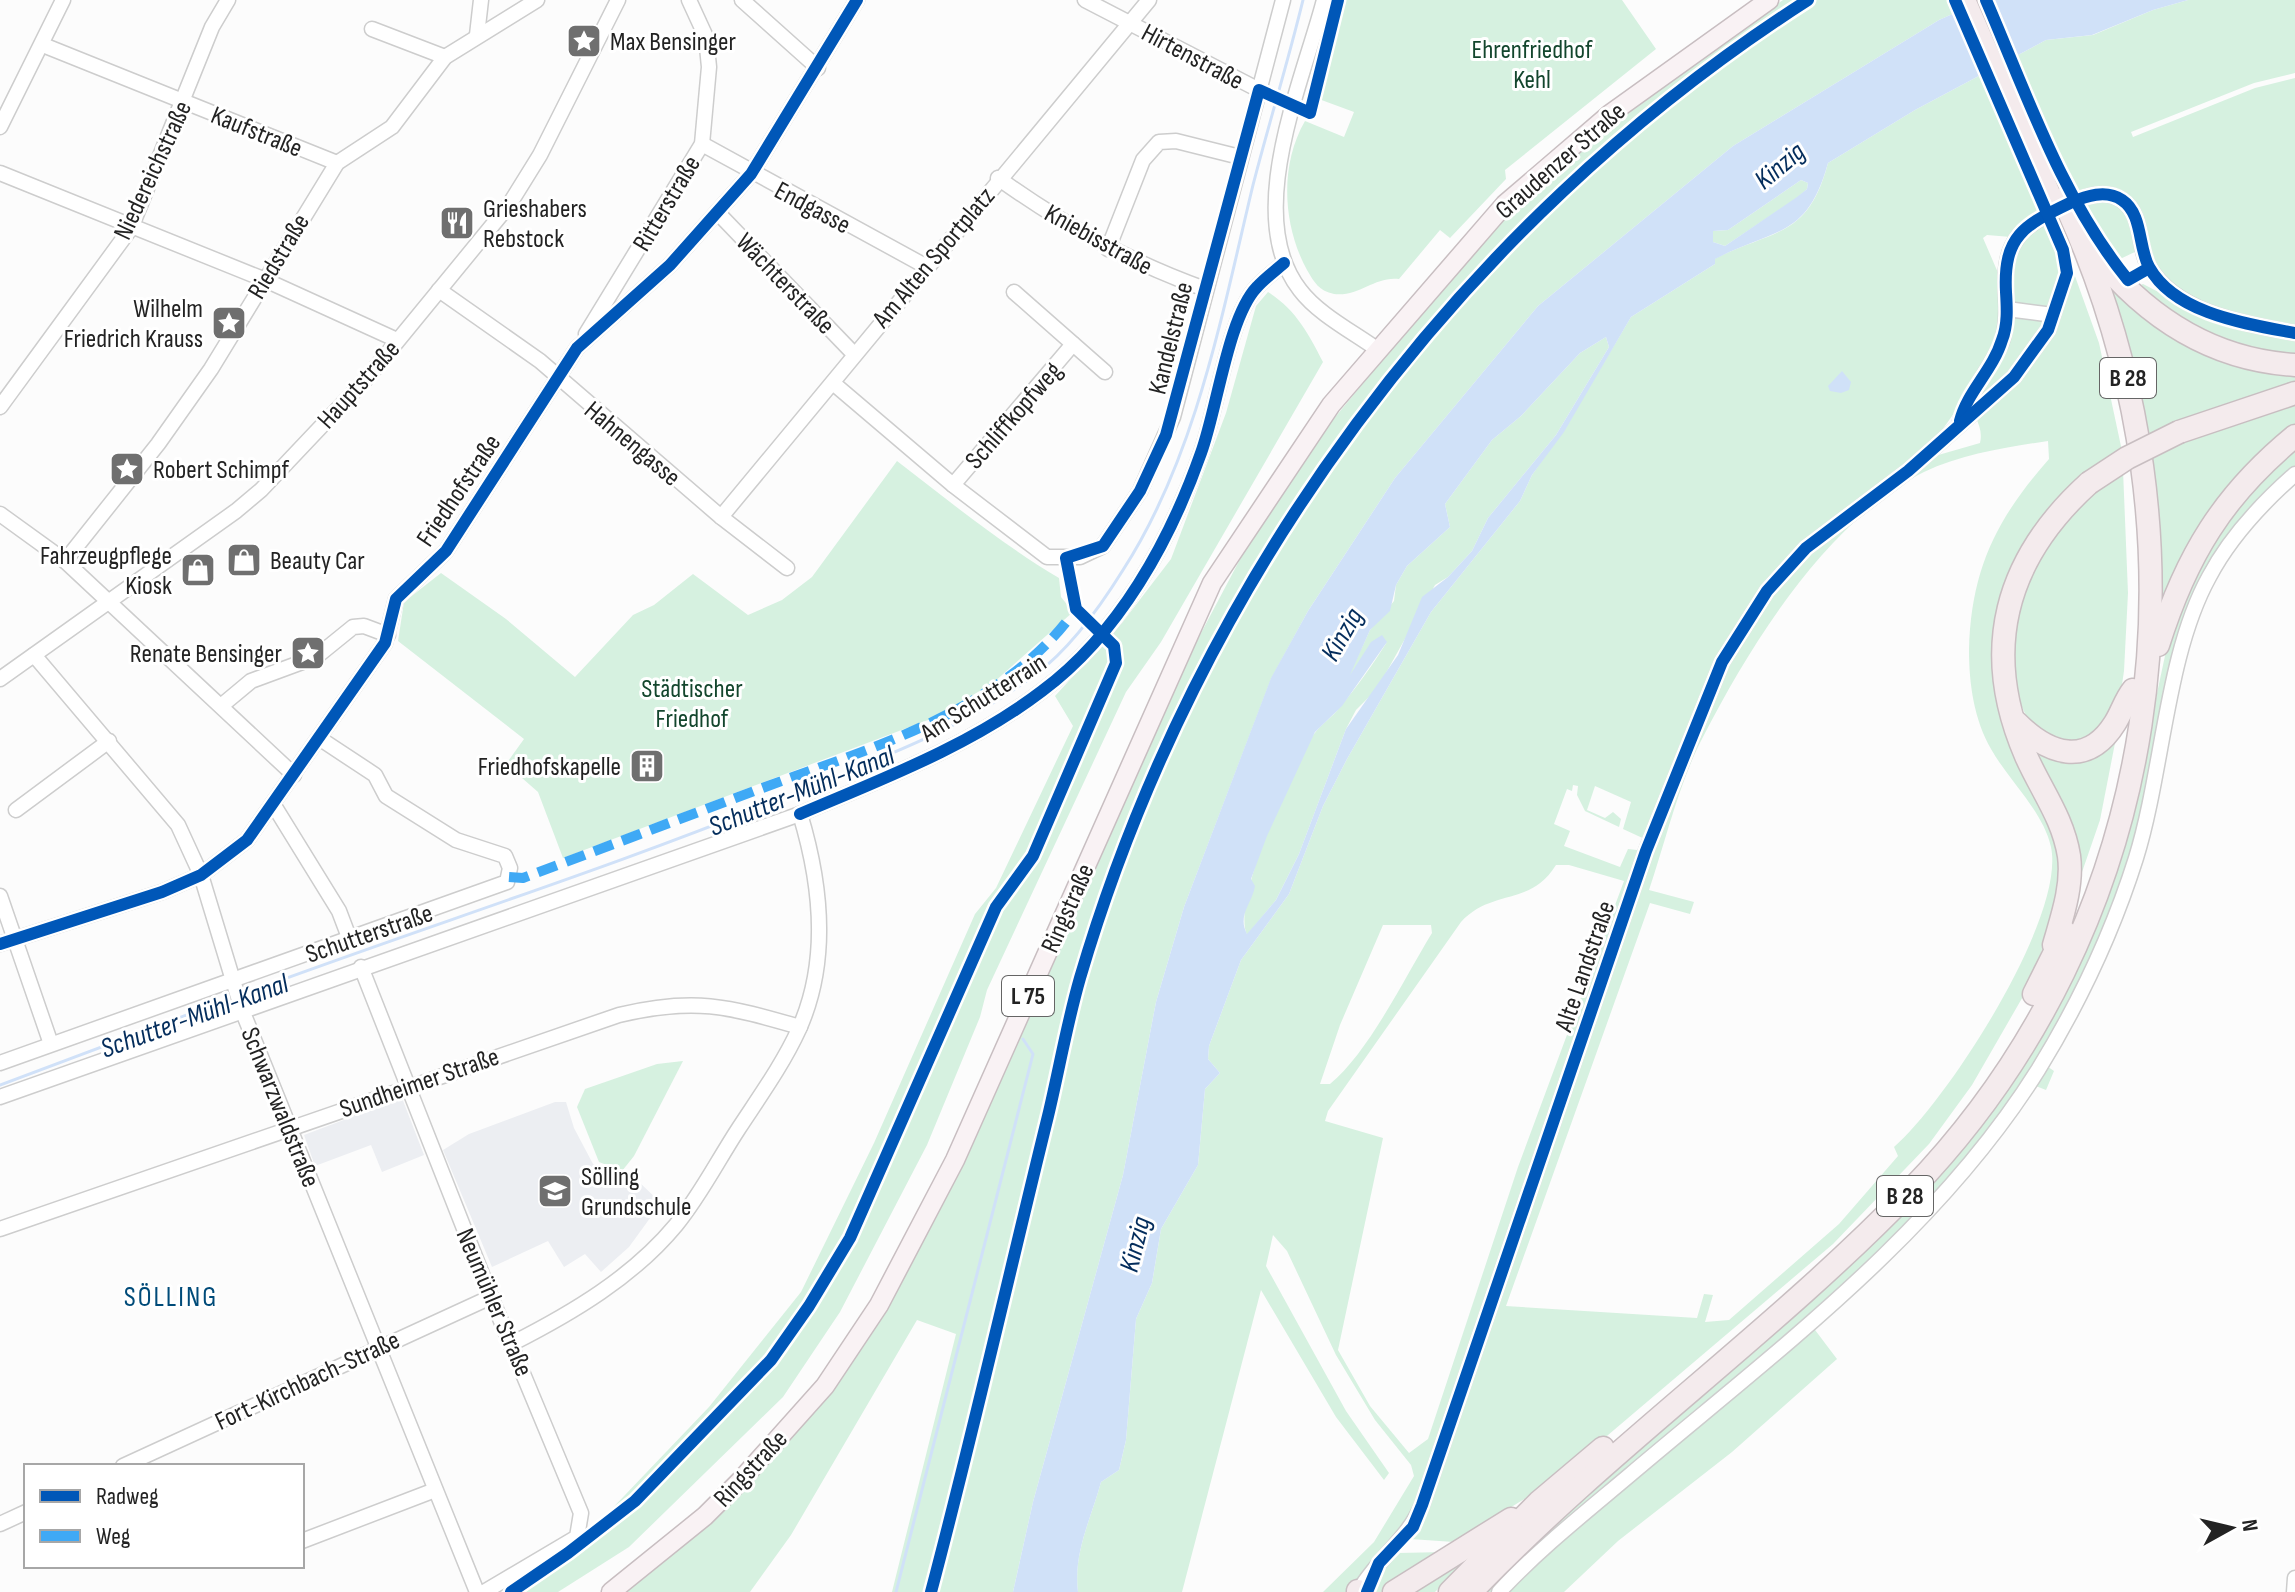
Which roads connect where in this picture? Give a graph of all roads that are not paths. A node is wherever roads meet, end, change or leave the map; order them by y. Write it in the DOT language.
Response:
graph roads {
  1 [pos="63,0"];
  2 [pos="228,0"];
  3 [pos="481,0"];
  4 [pos="537,0"];
  5 [pos="618,0"];
  6 [pos="689,0"];
  7 [pos="742,0"];
  8 [pos="857,0"];
  9 [pos="1085,0"];
  10 [pos="1149,0"];
  11 [pos="1283,0"];
  12 [pos="1324,0"];
  13 [pos="1769,0"];
  14 [pos="1964,0"];
  15 [pos="1975,0"];
  16 [pos="1130,23"];
  17 [pos="372,29"];
  18 [pos="477,35"];
  19 [pos="43,45"];
  20 [pos="445,57"];
  21 [pos="818,68"];
  22 [pos="1259,90"];
  23 [pos="185,102"];
  24 [pos="0,127"];
  25 [pos="702,144"];
  26 [pos="1240,157"];
  27 [pos="337,163"];
  28 [pos="0,173"];
  29 [pos="2046,173"];
  30 [pos="751,174"];
  31 [pos="998,178"];
  32 [pos="2064,212"];
  33 [pos="718,213"];
  34 [pos="131,228"];
  35 [pos="1108,249"];
  36 [pos="1284,263"];
  37 [pos="927,267"];
  38 [pos="2149,268"];
  39 [pos="263,279"];
  40 [pos="2064,282"];
  41 [pos="2121,285"];
  42 [pos="1205,289"];
  43 [pos="439,290"];
  44 [pos="1014,292"];
  45 [pos="2007,309"];
  46 [pos="2053,315"];
  47 [pos="2295,333"];
  48 [pos="397,340"];
  49 [pos="1073,344"];
  50 [pos="577,348"];
  51 [pos="1378,350"];
  52 [pos="853,353"];
  53 [pos="2295,365"];
  54 [pos="1105,372"];
  55 [pos="558,380"];
  56 [pos="833,383"];
  57 [pos="2295,393"];
  58 [pos="0,407"];
  59 [pos="1959,425"];
  60 [pos="2295,436"];
  61 [pos="2295,474"];
  62 [pos="953,485"];
  63 [pos="0,514"];
  64 [pos="721,517"];
  65 [pos="65,561"];
  66 [pos="787,568"];
  67 [pos="107,603"];
  68 [pos="388,635"];
  69 [pos="34,655"];
  70 [pos="2149,673"];
  71 [pos="0,679"];
  72 [pos="2128,699"];
  73 [pos="221,706"];
  74 [pos="2013,720"];
  75 [pos="319,738"];
  76 [pos="109,741"];
  77 [pos="294,775"];
  78 [pos="273,804"];
  79 [pos="16,810"];
  80 [pos="800,814"];
  81 [pos="201,875"];
  82 [pos="0,896"];
  83 [pos="350,940"];
  84 [pos="7,942"];
  85 [pos="361,967"];
  86 [pos="2046,974"];
  87 [pos="233,984"];
  88 [pos="241,1007"];
  89 [pos="800,1027"];
  90 [pos="51,1044"];
  91 [pos="0,1063"];
  92 [pos="409,1087"];
  93 [pos="0,1097"];
  94 [pos="289,1127"];
  95 [pos="0,1229"];
  96 [pos="491,1297"];
  97 [pos="513,1343"];
  98 [pos="379,1346"];
  99 [pos="127,1464"];
  100 [pos="435,1490"];
  101 [pos="1539,1502"];
  102 [pos="24,1513"];
  103 [pos="0,1524"];
  104 [pos="304,1540"];
  105 [pos="2295,1578"];
  106 [pos="477,1592"];
  107 [pos="484,1592"];
  108 [pos="611,1592"];
  109 [pos="1358,1592"];
  110 [pos="1394,1592"];
  111 [pos="1450,1592"];
  112 [pos="1471,1592"];
  113 [pos="1499,1592"];
  114 [pos="2294,1592"];
  1 -- 19 [label="street"];
  2 -- 23 [label="street, Niedereichstraße"];
  3 -- 18 [label="street"];
  4 -- 18 [label="street, Riedstraße"];
  5 -- 43 [label="street, Hauptstraße"];
  6 -- 25 [label="street, Ritterstraße"];
  7 -- 21 [label="street"];
  8 -- 21 [label="street, Friedhofstraße"];
  9 -- 16 [label="street, Hirtenstraße"];
  10 -- 16 [label="street, Am Alten Sportplatz"];
  11 -- 22 [label="street, Kandelstraße"];
  12 -- 36 [label="street"];
  13 -- 51 [label="main road, Graudenzer Straße / L 75"];
  14 -- 29 [label="highway, B 28"];
  15 -- 29 [label="highway, B 28"];
  16 -- 22 [label="street, Hirtenstraße"];
  16 -- 31 [label="street, Am Alten Sportplatz"];
  17 -- 20 [label="street"];
  18 -- 20 [label="street, Riedstraße"];
  19 -- 23 [label="street, Kaufstraße"];
  19 -- 24 [label="street"];
  20 -- 27 [label="street, Riedstraße"];
  21 -- 30 [label="street, Friedhofstraße"];
  22 -- 26 [label="street, Kandelstraße"];
  23 -- 27 [label="street, Kaufstraße"];
  23 -- 34 [label="street, Niedereichstraße"];
  25 -- 30 [label="street, Endgasse"];
  25 -- 50 [label="street, Ritterstraße"];
  26 -- 35 [label="street"];
  26 -- 42 [label="street, Kandelstraße"];
  27 -- 39 [label="street, Riedstraße"];
  28 -- 34 [label="street"];
  29 -- 32 [label="highway, B 28"];
  30 -- 33 [label="street, Friedhofstraße"];
  30 -- 37 [label="street, Endgasse"];
  31 -- 35 [label="street, Kniebisstraße"];
  31 -- 37 [label="street, Am Alten Sportplatz"];
  32 -- 41 [label="highway"];
  32 -- 70 [label="highway, B 28"];
  32 -- 72 [label="highway, B 28"];
  33 -- 50 [label="street, Friedhofstraße"];
  33 -- 52 [label="street, Wächterstraße"];
  34 -- 39 [label="street"];
  34 -- 58 [label="street, Niedereichstraße"];
  35 -- 42 [label="street, Kniebisstraße"];
  36 -- 51 [label="street"];
  36 -- 80 [label="street, Am Schutterrain"];
  37 -- 52 [label="street, Am Alten Sportplatz"];
  38 -- 41 [label="street"];
  38 -- 45 [label="street"];
  38 -- 47 [label="street"];
  39 -- 48 [label="street"];
  39 -- 65 [label="street, Riedstraße"];
  40 -- 46 [label="street, Alte Landstraße"];
  41 -- 53 [label="highway"];
  42 -- 62 [label="street, Kandelstraße"];
  43 -- 48 [label="street, Hauptstraße"];
  43 -- 55 [label="street, Hahnengasse"];
  44 -- 49 [label="street, Schliffkopfweg"];
  45 -- 46 [label="street"];
  45 -- 59 [label="street"];
  46 -- 59 [label="street, Alte Landstraße"];
  48 -- 67 [label="street, Hauptstraße"];
  49 -- 54 [label="street, Schliffkopfweg"];
  49 -- 62 [label="street, Schliffkopfweg"];
  50 -- 55 [label="street, Friedhofstraße"];
  51 -- 108 [label="main road, Ringstraße / L 75"];
  52 -- 56 [label="street, Am Alten Sportplatz"];
  55 -- 64 [label="street, Hahnengasse"];
  55 -- 68 [label="street, Friedhofstraße"];
  56 -- 62 [label="street, Kandelstraße"];
  56 -- 64 [label="street, Am Alten Sportplatz"];
  57 -- 74 [label="highway, bridge"];
  59 -- 109 [label="street, Alte Landstraße"];
  60 -- 70 [label="highway"];
  61 -- 113 [label="street"];
  63 -- 65 [label="street"];
  64 -- 66 [label="street, Hahnengasse"];
  65 -- 67 [label="street"];
  67 -- 69 [label="street, Hauptstraße"];
  67 -- 73 [label="street"];
  68 -- 73 [label="street"];
  68 -- 75 [label="street, Friedhofstraße"];
  69 -- 71 [label="street, Hauptstraße"];
  69 -- 76 [label="street, Schwarzwaldstraße"];
  70 -- 112 [label="highway, B 28"];
  72 -- 74 [label="highway"];
  72 -- 86 [label="highway, B 28"];
  73 -- 77 [label="street"];
  74 -- 86 [label="highway"];
  75 -- 77 [label="street, Friedhofstraße"];
  75 -- 83 [label="street, Schutterstraße"];
  76 -- 79 [label="street"];
  76 -- 81 [label="street, Schwarzwaldstraße"];
  77 -- 78 [label="street, Friedhofstraße"];
  78 -- 81 [label="street, Friedhofstraße"];
  78 -- 83 [label="street"];
  80 -- 85 [label="street, Am Schutterrain"];
  80 -- 89 [label="street"];
  81 -- 84 [label="street, Friedhofstraße"];
  81 -- 87 [label="street, Schwarzwaldstraße"];
  82 -- 84 [label="street"];
  83 -- 87 [label="street, Schutterstraße"];
  84 -- 90 [label="street"];
  85 -- 88 [label="street, Am Schutterrain"];
  85 -- 92 [label="street, Neumühler Straße"];
  86 -- 101 [label="highway, B 28"];
  87 -- 88 [label="street, Schwarzwaldstraße"];
  87 -- 90 [label="street, Schutterstraße"];
  88 -- 93 [label="street, Am Schutterrain"];
  88 -- 94 [label="street, Schwarzwaldstraße"];
  89 -- 92 [label="street, Sundheimer Straße"];
  89 -- 97 [label="street"];
  90 -- 91 [label="street, Schutterstraße"];
  92 -- 94 [label="street, Sundheimer Straße"];
  92 -- 96 [label="street, Neumühler Straße"];
  94 -- 95 [label="street, Sundheimer Straße"];
  94 -- 98 [label="street, Schwarzwaldstraße"];
  96 -- 97 [label="street, Neumühler Straße"];
  96 -- 98 [label="street, Fort-Kirchbach-Straße"];
  97 -- 107 [label="street, Neumühler Straße"];
  98 -- 99 [label="street, Fort-Kirchbach-Straße"];
  98 -- 100 [label="street, Schwarzwaldstraße"];
  100 -- 104 [label="street"];
  100 -- 106 [label="street, Schwarzwaldstraße"];
  101 -- 110 [label="highway"];
  101 -- 111 [label="highway, B 28"];
  102 -- 103 [label="street"];
  105 -- 114 [label="street"];
}
